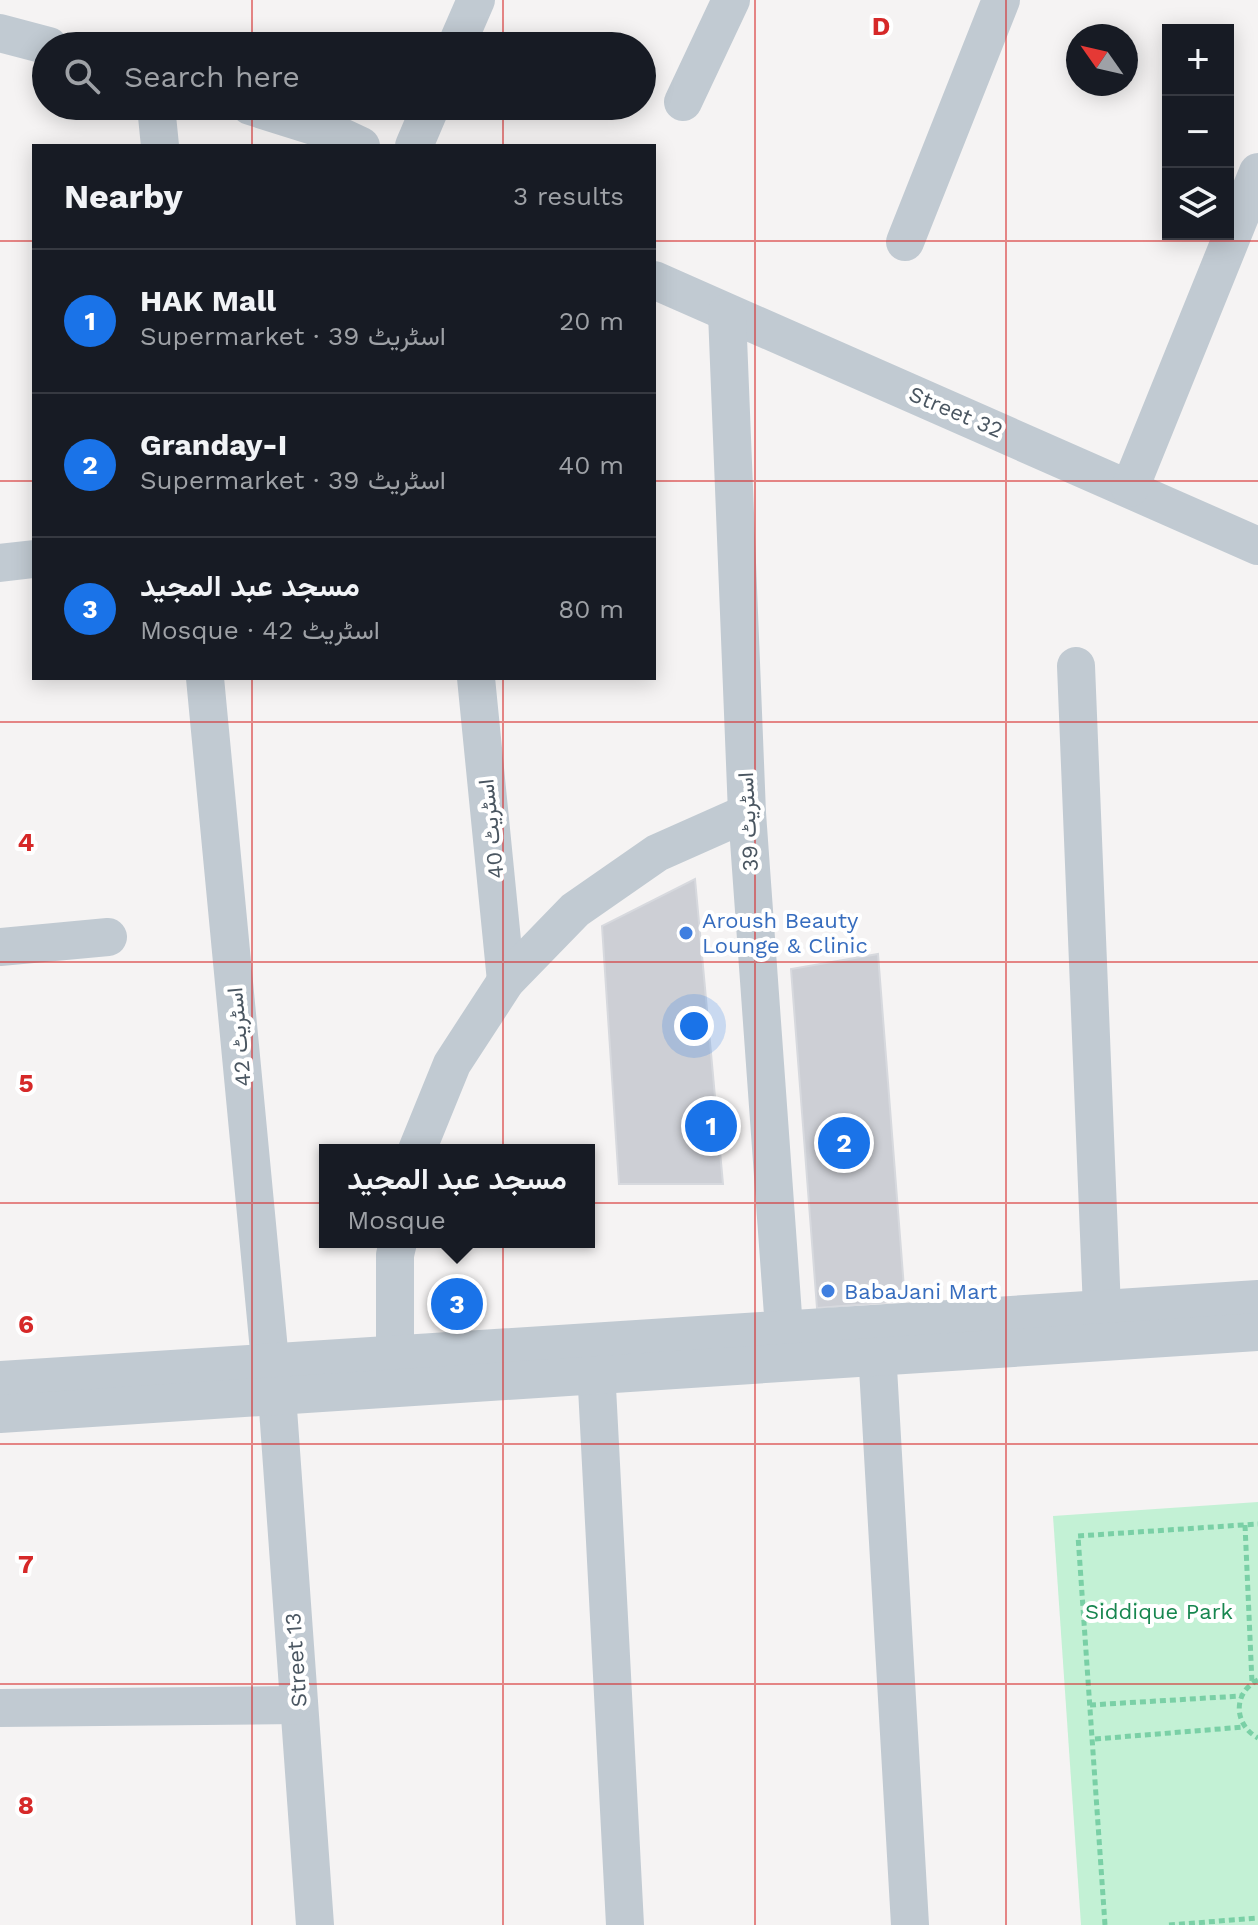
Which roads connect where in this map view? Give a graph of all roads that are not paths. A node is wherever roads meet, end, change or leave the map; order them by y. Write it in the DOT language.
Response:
graph roads {
  1 [pos="476,0"];
  2 [pos="731,0"];
  3 [pos="1001,0"];
  4 [pos="462,32"];
  5 [pos="0,33"];
  6 [pos="32,41"];
  7 [pos="683,102"];
  8 [pos="157,120"];
  9 [pos="294,120"];
  10 [pos="425,120"];
  11 [pos="160,144"];
  12 [pos="357,144"];
  13 [pos="415,144"];
  14 [pos="1258,172"];
  15 [pos="905,242"];
  16 [pos="656,281"];
  17 [pos="727,313"];
  18 [pos="1130,488"];
  19 [pos="1258,546"];
  20 [pos="32,559"];
  21 [pos="0,563"];
  22 [pos="1076,666"];
  23 [pos="205,680"];
  24 [pos="476,680"];
  25 [pos="747,813"];
  26 [pos="108,937"];
  27 [pos="0,947"];
  28 [pos="506,981"];
  29 [pos="419,1144"];
  30 [pos="397,1248"];
  31 [pos="1258,1299"];
  32 [pos="1102,1324"];
  33 [pos="784,1329"];
  34 [pos="1258,1332"];
  35 [pos="876,1340"];
  36 [pos="395,1355"];
  37 [pos="596,1358"];
  38 [pos="274,1378"];
  39 [pos="0,1380"];
  40 [pos="0,1414"];
  41 [pos="299,1705"];
  42 [pos="0,1708"];
  43 [pos="315,1925"];
  44 [pos="625,1925"];
  45 [pos="910,1925"];
  1 -- 4 [label="street"];
  2 -- 7 [label="street"];
  3 -- 15 [label="street"];
  5 -- 6 [label="street"];
  8 -- 11 [label="street"];
  9 -- 12 [label="street"];
  10 -- 13 [label="street"];
  14 -- 18 [label="street"];
  16 -- 17 [label="street, Street 32"];
  17 -- 18 [label="street, Street 32"];
  17 -- 25 [label="street, اسٹریٹ 39"];
  18 -- 19 [label="street, Street 32"];
  20 -- 21 [label="street"];
  22 -- 32 [label="street"];
  23 -- 38 [label="street, اسٹریٹ 42"];
  24 -- 28 [label="street, اسٹریٹ 40"];
  25 -- 28 [label="street"];
  25 -- 33 [label="street, اسٹریٹ 39"];
  26 -- 27 [label="street"];
  28 -- 29 [label="street"];
  30 -- 36 [label="street"];
  31 -- 32 [label="street"];
  32 -- 34 [label="street"];
  32 -- 35 [label="street"];
  33 -- 35 [label="street"];
  33 -- 37 [label="street"];
  35 -- 37 [label="street"];
  35 -- 45 [label="street"];
  36 -- 37 [label="street"];
  36 -- 38 [label="street"];
  37 -- 38 [label="street"];
  37 -- 44 [label="street"];
  38 -- 39 [label="street"];
  38 -- 40 [label="street"];
  38 -- 41 [label="street, Street 13"];
  41 -- 42 [label="street"];
  41 -- 43 [label="street, Street 13"];
}
